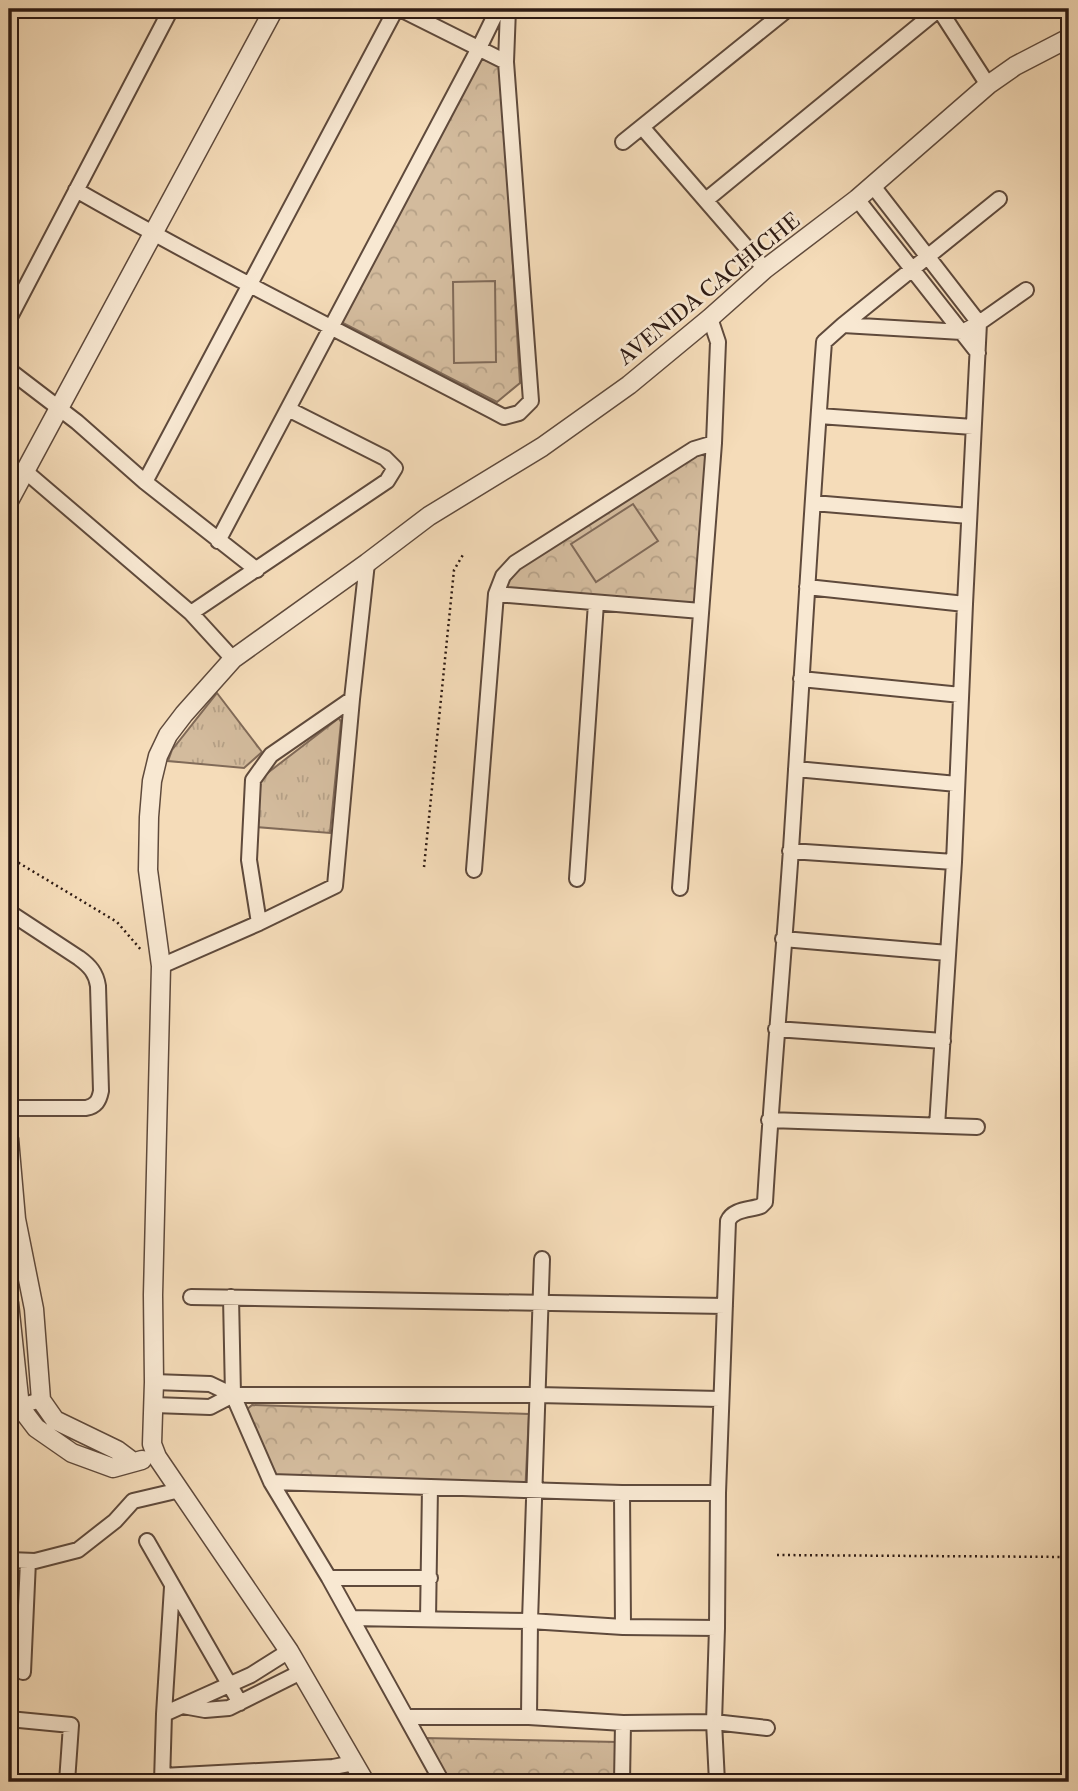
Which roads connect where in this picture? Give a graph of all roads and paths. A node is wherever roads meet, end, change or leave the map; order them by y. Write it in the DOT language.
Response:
graph roads {
  1 [pos="171,9"];
  2 [pos="274,9"];
  3 [pos="398,9"];
  4 [pos="498,9"];
  5 [pos="508,9"];
  6 [pos="788,9"];
  7 [pos="939,9"];
  8 [pos="1069,37"];
  9 [pos="479,48"];
  10 [pos="506,62"];
  11 [pos="988,85"];
  12 [pos="642,127"];
  13 [pos="624,142"];
  14 [pos="873,186"];
  15 [pos="76,190"];
  16 [pos="999,199"];
  17 [pos="706,200"];
  18 [pos="857,200"];
  19 [pos="154,234"];
  20 [pos="928,257"];
  21 [pos="765,269"];
  22 [pos="913,270"];
  23 [pos="249,285"];
  24 [pos="1026,290"];
  25 [pos="9,318"];
  26 [pos="710,318"];
  27 [pos="979,323"];
  28 [pos="844,325"];
  29 [pos="332,327"];
  30 [pos="962,332"];
  31 [pos="978,353"];
  32 [pos="9,370"];
  33 [pos="60,408"];
  34 [pos="288,409"];
  35 [pos="819,416"];
  36 [pos="974,427"];
  37 [pos="714,443"];
  38 [pos="25,471"];
  39 [pos="145,482"];
  40 [pos="9,501"];
  41 [pos="813,503"];
  42 [pos="969,516"];
  43 [pos="218,541"];
  44 [pos="464,553"];
  45 [pos="367,563"];
  46 [pos="257,570"];
  47 [pos="807,587"];
  48 [pos="496,594"];
  49 [pos="596,603"];
  50 [pos="965,604"];
  51 [pos="701,611"];
  52 [pos="191,613"];
  53 [pos="233,659"];
  54 [pos="801,679"];
  55 [pos="961,695"];
  56 [pos="352,699"];
  57 [pos="796,769"];
  58 [pos="957,784"];
  59 [pos="790,851"];
  60 [pos="9,857"];
  61 [pos="954,862"];
  62 [pos="424,867"];
  63 [pos="474,870"];
  64 [pos="577,879"];
  65 [pos="680,888"];
  66 [pos="9,912"];
  67 [pos="259,923"];
  68 [pos="783,939"];
  69 [pos="948,953"];
  70 [pos="161,967"];
  71 [pos="776,1030"];
  72 [pos="943,1041"];
  73 [pos="9,1108"];
  74 [pos="769,1120"];
  75 [pos="937,1126"];
  76 [pos="976,1127"];
  77 [pos="9,1139"];
  78 [pos="12,1219"];
  79 [pos="542,1259"];
  80 [pos="191,1297"];
  81 [pos="232,1297"];
  82 [pos="541,1304"];
  83 [pos="725,1307"];
  84 [pos="9,1309"];
  85 [pos="34,1309"];
  86 [pos="154,1382"];
  87 [pos="233,1395"];
  88 [pos="537,1395"];
  89 [pos="720,1399"];
  90 [pos="41,1400"];
  91 [pos="154,1405"];
  92 [pos="15,1408"];
  93 [pos="158,1457"];
  94 [pos="133,1462"];
  95 [pos="271,1482"];
  96 [pos="430,1487"];
  97 [pos="180,1490"];
  98 [pos="535,1490"];
  99 [pos="622,1493"];
  100 [pos="718,1493"];
  101 [pos="147,1541"];
  102 [pos="777,1555"];
  103 [pos="1069,1557"];
  104 [pos="9,1560"];
  105 [pos="28,1561"];
  106 [pos="329,1578"];
  107 [pos="430,1578"];
  108 [pos="173,1586"];
  109 [pos="351,1618"];
  110 [pos="428,1619"];
  111 [pos="530,1621"];
  112 [pos="623,1626"];
  113 [pos="717,1628"];
  114 [pos="289,1651"];
  115 [pos="23,1672"];
  116 [pos="301,1672"];
  117 [pos="230,1685"];
  118 [pos="240,1703"];
  119 [pos="183,1706"];
  120 [pos="164,1714"];
  121 [pos="407,1717"];
  122 [pos="529,1717"];
  123 [pos="9,1719"];
  124 [pos="714,1722"];
  125 [pos="623,1723"];
  126 [pos="767,1728"];
  127 [pos="354,1763"];
  128 [pos="162,1779"];
  129 [pos="67,1782"];
  130 [pos="365,1782"];
  131 [pos="442,1782"];
  132 [pos="622,1782"];
  133 [pos="717,1782"];
  1 -- 15 [label="street"];
  2 -- 19 [label="street"];
  3 -- 9 [label="street"];
  3 -- 23 [label="street"];
  4 -- 9 [label="street"];
  5 -- 10 [label="street"];
  6 -- 12 [label="street"];
  7 -- 11 [label="street"];
  7 -- 17 [label="street"];
  8 -- 11 [label="street, AVENIDA CACHICHE"];
  9 -- 10 [label="street"];
  9 -- 29 [label="street"];
  10 -- 29 [label="street"];
  11 -- 14 [label="street, AVENIDA CACHICHE"];
  12 -- 13 [label="street"];
  12 -- 17 [label="street"];
  14 -- 18 [label="street, AVENIDA CACHICHE"];
  14 -- 20 [label="street"];
  15 -- 19 [label="street"];
  15 -- 25 [label="street"];
  16 -- 20 [label="street"];
  17 -- 21 [label="street"];
  18 -- 21 [label="street, AVENIDA CACHICHE"];
  18 -- 22 [label="street"];
  19 -- 23 [label="street"];
  19 -- 33 [label="street"];
  20 -- 22 [label="street"];
  20 -- 27 [label="street"];
  21 -- 26 [label="street, AVENIDA CACHICHE"];
  22 -- 28 [label="street"];
  22 -- 30 [label="street"];
  23 -- 29 [label="street"];
  23 -- 39 [label="street"];
  24 -- 27 [label="street"];
  26 -- 37 [label="street"];
  26 -- 45 [label="street, AVENIDA CACHICHE"];
  27 -- 30 [label="street"];
  27 -- 31 [label="street"];
  28 -- 30 [label="street"];
  28 -- 35 [label="street"];
  29 -- 34 [label="street"];
  30 -- 31 [label="street"];
  31 -- 36 [label="street"];
  32 -- 33 [label="street"];
  33 -- 38 [label="street"];
  33 -- 39 [label="street"];
  34 -- 43 [label="street"];
  34 -- 46 [label="street"];
  35 -- 36 [label="street"];
  35 -- 41 [label="street"];
  36 -- 42 [label="street"];
  37 -- 48 [label="street"];
  37 -- 51 [label="street"];
  38 -- 40 [label="street"];
  38 -- 52 [label="street"];
  39 -- 43 [label="street"];
  41 -- 42 [label="street"];
  41 -- 47 [label="street"];
  42 -- 50 [label="street"];
  43 -- 46 [label="street"];
  44 -- 62 [label="path"];
  45 -- 53 [label="street, AVENIDA CACHICHE"];
  45 -- 56 [label="street"];
  46 -- 52 [label="street"];
  47 -- 50 [label="street"];
  47 -- 54 [label="street"];
  48 -- 49 [label="street"];
  48 -- 63 [label="street"];
  49 -- 51 [label="street"];
  49 -- 64 [label="street"];
  50 -- 55 [label="street"];
  51 -- 65 [label="street"];
  52 -- 53 [label="street"];
  53 -- 70 [label="street, AVENIDA CACHICHE"];
  54 -- 55 [label="street"];
  54 -- 57 [label="street"];
  55 -- 58 [label="street"];
  56 -- 67 [label="street"];
  56 -- 67 [label="street"];
  57 -- 58 [label="street"];
  57 -- 59 [label="street"];
  58 -- 61 [label="street"];
  59 -- 61 [label="street"];
  59 -- 68 [label="street"];
  60 -- 70 [label="path"];
  61 -- 69 [label="street"];
  66 -- 73 [label="street"];
  67 -- 70 [label="street"];
  68 -- 69 [label="street"];
  68 -- 71 [label="street"];
  69 -- 72 [label="street"];
  70 -- 86 [label="street, AVENIDA CACHICHE"];
  71 -- 72 [label="street"];
  71 -- 74 [label="street"];
  72 -- 75 [label="street"];
  74 -- 75 [label="street"];
  74 -- 83 [label="street"];
  75 -- 76 [label="street"];
  77 -- 78 [label="street"];
  78 -- 85 [label="street"];
  79 -- 82 [label="street"];
  80 -- 81 [label="street"];
  81 -- 82 [label="street"];
  81 -- 87 [label="street"];
  82 -- 83 [label="street"];
  82 -- 88 [label="street"];
  83 -- 89 [label="street"];
  84 -- 85 [label="street"];
  84 -- 92 [label="street"];
  85 -- 90 [label="street"];
  86 -- 87 [label="street"];
  86 -- 91 [label="street, AVENIDA CACHICHE"];
  87 -- 88 [label="street"];
  87 -- 91 [label="street"];
  87 -- 95 [label="street"];
  88 -- 89 [label="street"];
  88 -- 98 [label="street"];
  89 -- 100 [label="street"];
  90 -- 92 [label="street"];
  90 -- 94 [label="street"];
  91 -- 93 [label="street, AVENIDA CACHICHE"];
  92 -- 94 [label="street"];
  93 -- 94 [label="street"];
  93 -- 97 [label="street"];
  95 -- 96 [label="street"];
  95 -- 106 [label="street"];
  96 -- 98 [label="street"];
  96 -- 107 [label="street"];
  97 -- 105 [label="street"];
  97 -- 114 [label="street"];
  98 -- 99 [label="street"];
  98 -- 111 [label="street"];
  99 -- 100 [label="street"];
  99 -- 112 [label="street"];
  100 -- 113 [label="street"];
  101 -- 108 [label="street"];
  102 -- 103 [label="path"];
  104 -- 105 [label="street"];
  105 -- 115 [label="street"];
  106 -- 107 [label="street"];
  106 -- 109 [label="street"];
  107 -- 110 [label="street"];
  108 -- 117 [label="street"];
  108 -- 120 [label="street"];
  109 -- 110 [label="street"];
  109 -- 121 [label="street"];
  110 -- 111 [label="street"];
  111 -- 112 [label="street"];
  111 -- 122 [label="street"];
  112 -- 113 [label="street"];
  113 -- 124 [label="street"];
  114 -- 116 [label="street"];
  114 -- 117 [label="street"];
  116 -- 118 [label="street"];
  116 -- 127 [label="street"];
  117 -- 118 [label="street"];
  117 -- 119 [label="street"];
  118 -- 119 [label="street"];
  119 -- 120 [label="street"];
  120 -- 128 [label="street"];
  121 -- 122 [label="street"];
  121 -- 131 [label="street"];
  122 -- 125 [label="street"];
  123 -- 129 [label="street"];
  124 -- 125 [label="street"];
  124 -- 126 [label="street"];
  124 -- 133 [label="street"];
  125 -- 132 [label="street"];
  127 -- 128 [label="street"];
  127 -- 130 [label="street"];
}
